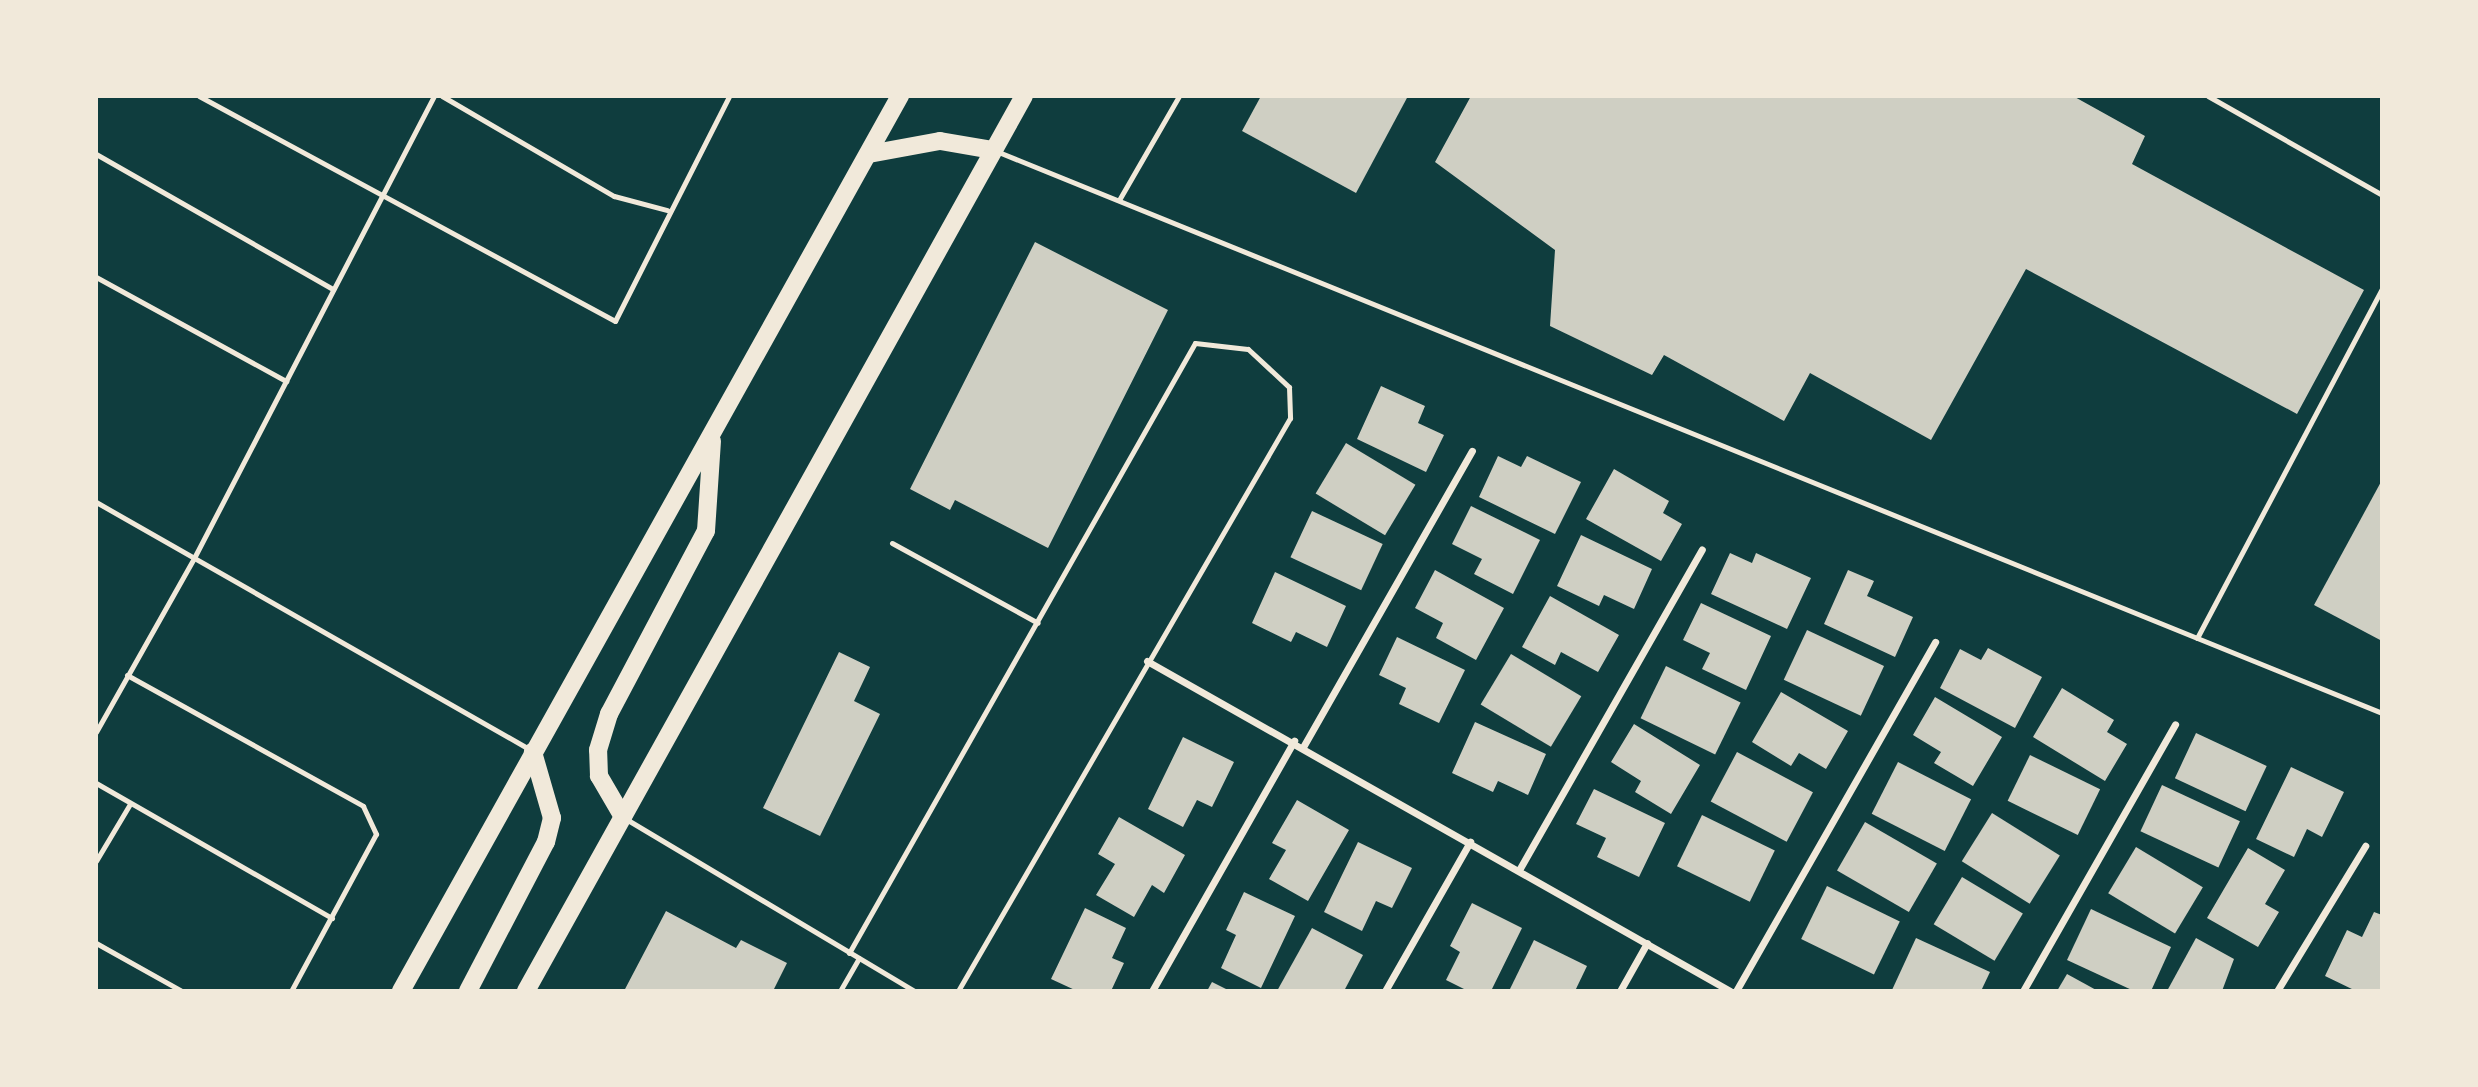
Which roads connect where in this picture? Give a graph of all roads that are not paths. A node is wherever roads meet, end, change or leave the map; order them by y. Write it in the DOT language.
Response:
graph roads {
  1 [pos="199,96"];
  2 [pos="434,96"];
  3 [pos="442,96"];
  4 [pos="729,96"];
  5 [pos="900,96"];
  6 [pos="1024,96"];
  7 [pos="1179,96"];
  8 [pos="2208,96"];
  9 [pos="993,150"];
  10 [pos="96,154"];
  11 [pos="869,154"];
  12 [pos="2382,195"];
  13 [pos="380,199"];
  14 [pos="1119,200"];
  15 [pos="667,210"];
  16 [pos="96,277"];
  17 [pos="333,289"];
  18 [pos="2382,289"];
  19 [pos="286,381"];
  20 [pos="712,434"];
  21 [pos="1472,451"];
  22 [pos="96,502"];
  23 [pos="892,543"];
  24 [pos="1702,550"];
  25 [pos="194,558"];
  26 [pos="1038,623"];
  27 [pos="2197,638"];
  28 [pos="1935,642"];
  29 [pos="1147,661"];
  30 [pos="127,675"];
  31 [pos="2382,713"];
  32 [pos="2175,724"];
  33 [pos="96,732"];
  34 [pos="1294,741"];
  35 [pos="1303,747"];
  36 [pos="533,752"];
  37 [pos="98,785"];
  38 [pos="96,794"];
  39 [pos="130,804"];
  40 [pos="622,817"];
  41 [pos="1470,842"];
  42 [pos="2365,846"];
  43 [pos="96,861"];
  44 [pos="1519,870"];
  45 [pos="332,918"];
  46 [pos="96,943"];
  47 [pos="1647,943"];
  48 [pos="849,953"];
  49 [pos="859,958"];
  50 [pos="182,991"];
  51 [pos="290,991"];
  52 [pos="401,991"];
  53 [pos="468,991"];
  54 [pos="526,991"];
  55 [pos="840,991"];
  56 [pos="915,991"];
  57 [pos="958,991"];
  58 [pos="1152,991"];
  59 [pos="1385,991"];
  60 [pos="1620,991"];
  61 [pos="1730,991"];
  62 [pos="1736,991"];
  63 [pos="2023,991"];
  64 [pos="2277,991"];
  1 -- 13 [label="lane"];
  2 -- 13 [label="lane"];
  3 -- 15 [label="lane"];
  4 -- 15 [label="lane"];
  5 -- 11 [label="main road"];
  6 -- 9 [label="main road"];
  7 -- 14 [label="lane"];
  8 -- 12 [label="lane"];
  9 -- 11 [label="main road"];
  9 -- 14 [label="lane"];
  9 -- 40 [label="main road"];
  10 -- 17 [label="lane"];
  11 -- 20 [label="main road"];
  13 -- 15 [label="lane"];
  13 -- 17 [label="lane"];
  14 -- 27 [label="lane"];
  16 -- 19 [label="lane"];
  17 -- 19 [label="lane"];
  18 -- 27 [label="lane"];
  19 -- 25 [label="lane"];
  20 -- 36 [label="main road"];
  20 -- 40 [label="main road"];
  21 -- 35 [label="street"];
  22 -- 25 [label="lane"];
  23 -- 26 [label="lane"];
  24 -- 44 [label="street"];
  25 -- 30 [label="lane"];
  25 -- 36 [label="lane"];
  26 -- 29 [label="lane"];
  26 -- 48 [label="lane"];
  27 -- 31 [label="lane"];
  28 -- 62 [label="street"];
  29 -- 34 [label="street"];
  29 -- 57 [label="lane"];
  30 -- 33 [label="lane"];
  30 -- 45 [label="lane"];
  32 -- 63 [label="street"];
  34 -- 35 [label="street"];
  34 -- 58 [label="street"];
  35 -- 41 [label="street"];
  36 -- 52 [label="main road"];
  36 -- 53 [label="main road"];
  37 -- 38 [label="lane"];
  37 -- 39 [label="lane"];
  39 -- 43 [label="lane"];
  39 -- 45 [label="lane"];
  40 -- 48 [label="lane"];
  40 -- 54 [label="main road"];
  41 -- 44 [label="street"];
  41 -- 59 [label="street"];
  42 -- 64 [label="street"];
  44 -- 47 [label="street"];
  45 -- 51 [label="lane"];
  46 -- 50 [label="lane"];
  47 -- 60 [label="street"];
  47 -- 61 [label="street"];
  48 -- 49 [label="lane"];
  49 -- 55 [label="lane"];
  49 -- 56 [label="lane"];
}
